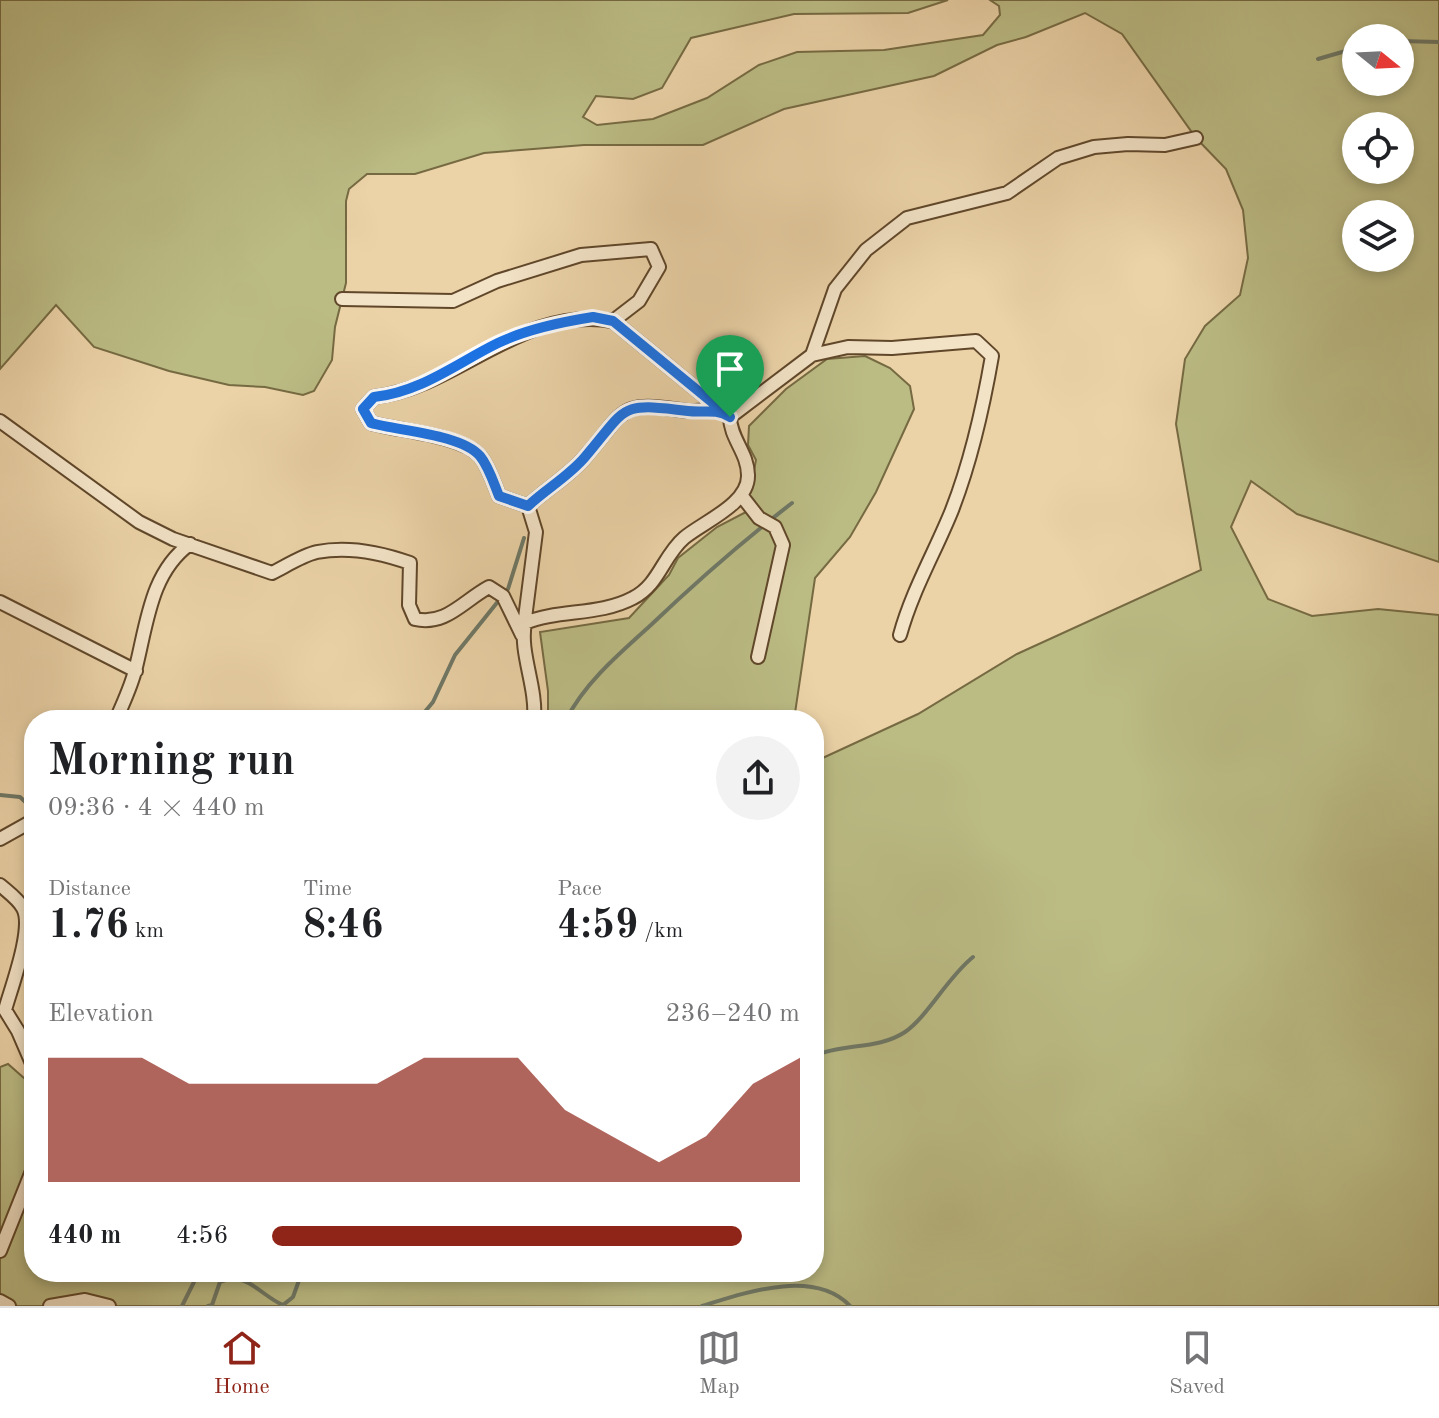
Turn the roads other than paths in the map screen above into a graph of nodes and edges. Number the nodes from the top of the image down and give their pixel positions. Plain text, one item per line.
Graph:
1 (1196, 138) dead end
2 (342, 299) dead end
3 (613, 321) junction
4 (812, 355) junction
5 (730, 417) junction
6 (0, 421) edge
7 (741, 495) junction
8 (528, 506) junction
9 (190, 544) junction
10 (0, 602) edge
11 (523, 631) junction
12 (900, 635) dead end
13 (758, 657) dead end
14 (136, 671) junction
15 (120, 710) edge
16 (535, 710) edge
17 (24, 826) edge
18 (0, 839) edge
19 (0, 885) edge
20 (24, 913) edge
21 (24, 932) edge
22 (24, 1045) edge
23 (24, 1191) edge
24 (0, 1251) edge
25 (0, 1301) edge
26 (9, 1306) edge
27 (50, 1306) edge
28 (109, 1306) edge

1 - 4 street
2 - 3 street
3 - 5 street
3 - 8 street
4 - 5 street
4 - 12 street
5 - 7 street
5 - 8 street
6 - 9 street
7 - 11 street
7 - 13 street
8 - 11 street
9 - 11 street
9 - 14 street
10 - 14 street
11 - 16 street
14 - 15 street
17 - 18 street
19 - 20 street
21 - 22 street
23 - 24 street
25 - 26 street
27 - 28 street

